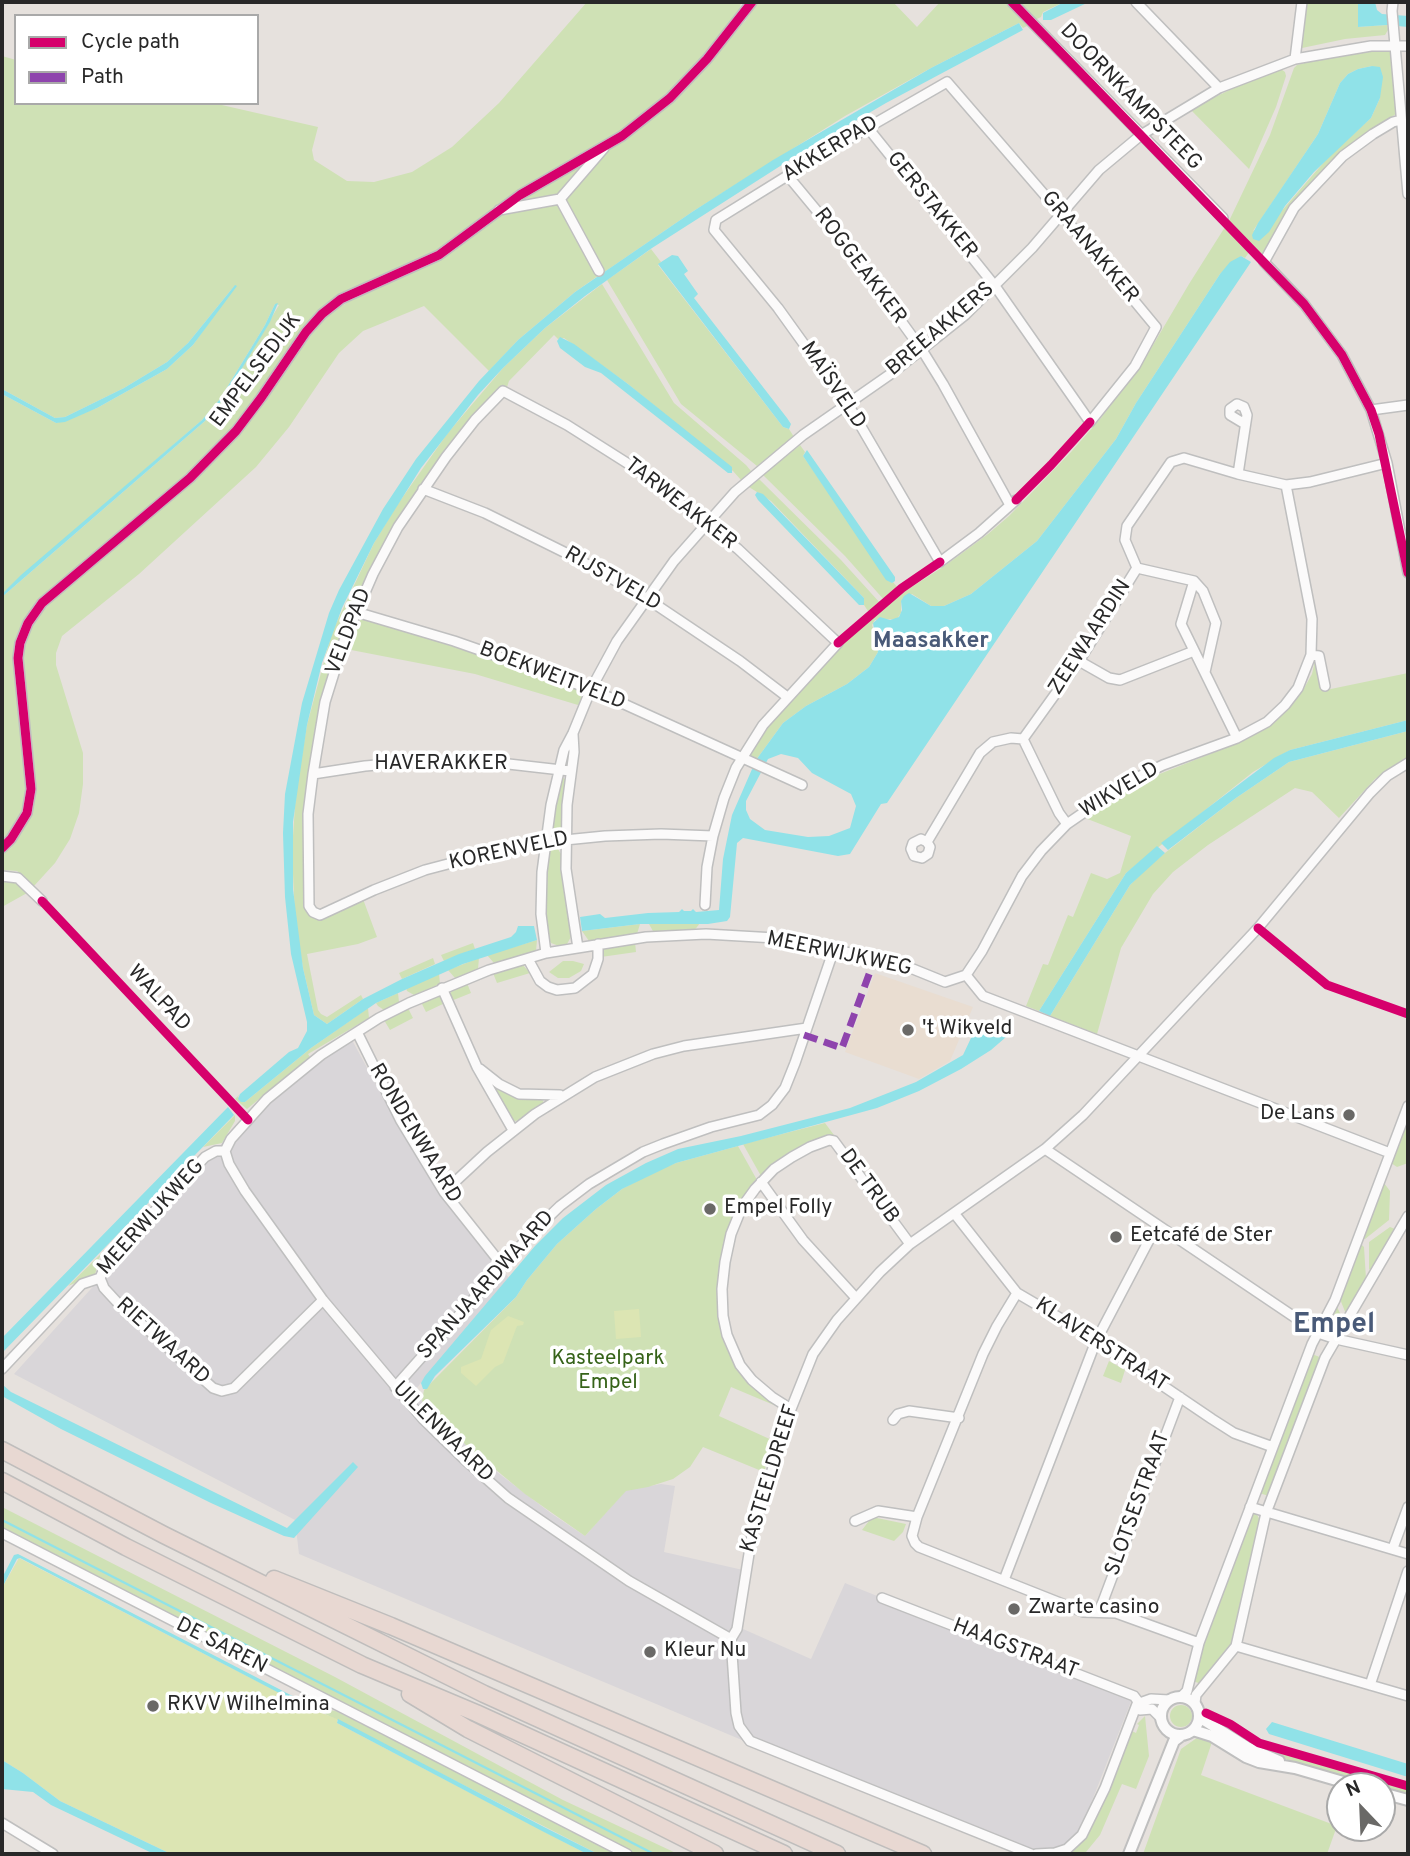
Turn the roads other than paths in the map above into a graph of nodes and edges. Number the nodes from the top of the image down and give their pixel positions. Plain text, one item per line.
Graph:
1 (752, 2) edge
2 (1012, 2) edge
3 (1136, 2) edge
4 (1301, 2) edge
5 (1392, 7) edge
6 (1395, 44) junction
7 (1408, 46) edge
8 (1295, 60) junction
9 (947, 82) joint
10 (1219, 88) junction
11 (1401, 120) junction
12 (868, 128) junction
13 (1141, 135) junction
14 (1406, 145) edge
15 (604, 146) junction
16 (788, 176) junction
17 (1408, 194) edge
18 (560, 199) junction
19 (497, 211) junction
20 (1061, 213) junction
21 (1223, 218) dead end
22 (716, 220) joint
23 (599, 271) dead end
24 (995, 286) junction
25 (922, 350) junction
26 (503, 391) joint
27 (847, 404) junction
28 (1408, 405) edge
29 (1371, 410) junction
30 (1090, 422) joint
31 (1245, 424) dead end
32 (1387, 463) junction
33 (1238, 474) junction
34 (1286, 485) junction
35 (423, 489) junction
36 (707, 523) junction
37 (940, 562) joint
38 (1137, 568) junction
39 (1408, 573) edge
40 (1194, 581) junction
41 (646, 598) junction
42 (356, 612) junction
43 (1194, 651) junction
44 (1311, 655) junction
45 (1079, 661) junction
46 (1205, 672) junction
47 (1325, 686) dead end
48 (591, 689) junction
49 (786, 696) junction
50 (573, 733) junction
51 (1237, 738) junction
52 (1023, 739) junction
53 (742, 757) junction
54 (1408, 763) edge
55 (558, 769) junction
56 (570, 771) junction
57 (313, 774) junction
58 (802, 785) dead end
59 (1067, 824) junction
60 (713, 836) junction
61 (565, 839) junction
62 (545, 842) junction
63 (927, 842) dead end
64 (2, 848) edge
65 (2, 876) edge
66 (42, 901) dead end
67 (705, 905) dead end
68 (313, 912) joint
69 (598, 944) junction
70 (578, 948) junction
71 (834, 949) junction
72 (546, 953) junction
73 (528, 958) junction
74 (966, 975) junction
75 (442, 988) junction
76 (807, 1028) junction
77 (357, 1032) junction
78 (1140, 1057) junction
79 (477, 1067) junction
80 (562, 1096) junction
81 (1408, 1106) edge
82 (513, 1130) junction
83 (1045, 1149) junction
84 (225, 1152) junction
85 (1390, 1153) junction
86 (761, 1182) junction
87 (444, 1192) junction
88 (954, 1213) junction
89 (1408, 1216) edge
90 (1157, 1225) junction
91 (1405, 1230) edge
92 (910, 1244) junction
93 (502, 1265) junction
94 (100, 1278) junction
95 (1017, 1293) junction
96 (856, 1298) junction
97 (323, 1300) junction
98 (1318, 1333) junction
99 (1336, 1339) junction
100 (1096, 1341) junction
101 (1408, 1355) edge
102 (2, 1369) edge
103 (395, 1387) junction
104 (1180, 1396) junction
105 (791, 1409) junction
106 (959, 1419) junction
107 (893, 1420) dead end
108 (1273, 1447) junction
109 (2, 1450) edge
110 (2, 1480) edge
111 (1250, 1507) junction
112 (1408, 1507) edge
113 (1266, 1513) junction
114 (917, 1517) junction
115 (855, 1521) dead end
116 (2, 1533) edge
117 (164, 1535) junction
118 (1393, 1548) junction
119 (1408, 1554) edge
120 (1408, 1571) edge
121 (1004, 1580) junction
122 (882, 1598) dead end
123 (1099, 1612) junction
124 (731, 1639) junction
125 (1199, 1643) junction
126 (1236, 1646) junction
127 (362, 1665) junction
128 (1370, 1685) junction
129 (1182, 1696) junction
130 (1408, 1696) edge
131 (1169, 1700) junction
132 (1195, 1703) junction
133 (1141, 1705) junction
134 (1199, 1717) junction
135 (1164, 1723) junction
136 (1193, 1730) junction
137 (1182, 1735) junction
138 (1295, 1768) junction
139 (1326, 1777) edge
140 (1153, 1789) junction
141 (2, 1823) edge
142 (53, 1854) edge
143 (627, 1854) edge
144 (715, 1854) edge
145 (784, 1854) edge
146 (837, 1854) edge
147 (923, 1854) edge
148 (1033, 1854) edge
149 (1129, 1854) edge

1 - 15 street, EMPELSEDIJK
2 - 13 street, DOORNKAMPSTEEG
3 - 10 street
4 - 8 street
5 - 6 street
6 - 7 street, BREEAKKERS
6 - 8 street, BREEAKKERS
6 - 11 street
8 - 10 street, BREEAKKERS
9 - 12 street, AKKERPAD
9 - 20 street, GRAANAKKER
10 - 13 street, BREEAKKERS
11 - 14 street
11 - 29 street
12 - 16 street, AKKERPAD
12 - 24 street, GERSTAKKER
13 - 20 street, BREEAKKERS
13 - 21 street, DOORNKAMPSTEEG
14 - 17 street
15 - 18 street
15 - 19 street, EMPELSEDIJK
16 - 22 street, AKKERPAD
16 - 25 street, ROGGEAKKER
18 - 19 street
18 - 23 street
19 - 64 street, EMPELSEDIJK
20 - 24 street, BREEAKKERS
20 - 30 street, GRAANAKKER
22 - 27 street, MAÏSVELD
24 - 25 street, BREEAKKERS
24 - 30 street, GERSTAKKER
25 - 27 street, BREEAKKERS
25 - 37 street, ROGGEAKKER
26 - 35 street, VELDPAD
26 - 36 street, TARWEAKKER
27 - 36 street, BREEAKKERS
27 - 37 street, MAÏSVELD
28 - 29 street
29 - 32 street
31 - 33 street
32 - 34 street, ZEEWAARDIN
32 - 39 street
33 - 34 street, ZEEWAARDIN
33 - 38 street, ZEEWAARDIN
34 - 44 street, WIKVELD
35 - 41 street, RIJSTVELD
35 - 42 street, VELDPAD
36 - 41 street, BREEAKKERS
36 - 49 street, TARWEAKKER
38 - 40 street
38 - 45 street, ZEEWAARDIN
40 - 43 street
40 - 46 street
41 - 48 street, BREEAKKERS
41 - 49 street, RIJSTVELD
42 - 48 street, BOEKWEITVELD
42 - 57 street, VELDPAD
43 - 45 street
43 - 46 street
44 - 47 street, WIKVELD
44 - 51 street, WIKVELD
45 - 52 street, ZEEWAARDIN
46 - 51 street
48 - 50 street, BREEAKKERS
48 - 53 street, BOEKWEITVELD
49 - 53 street
50 - 55 street, BREEAKKERS
50 - 56 street, BREEAKKERS
51 - 59 street, WIKVELD
52 - 59 street
52 - 63 street
53 - 58 street, BOEKWEITVELD
53 - 60 street
54 - 78 street, KASTEELDREEF
55 - 56 street, HAVERAKKER
55 - 57 street, HAVERAKKER
55 - 62 street, BREEAKKERS
56 - 61 street, BREEAKKERS
57 - 68 street, VELDPAD
59 - 74 street, WIKVELD
60 - 61 street, KORENVELD
60 - 67 street
61 - 62 street, KORENVELD
61 - 70 street, BREEAKKERS
62 - 68 street, KORENVELD
62 - 72 street, BREEAKKERS
65 - 66 street
69 - 70 street, MEERWIJKWEG
69 - 71 street, MEERWIJKWEG
69 - 73 street
70 - 72 street, MEERWIJKWEG
71 - 74 street, MEERWIJKWEG
71 - 76 street, SPANJAARDWAARD
72 - 73 street, MEERWIJKWEG
73 - 75 street, MEERWIJKWEG
74 - 78 street
75 - 77 street, MEERWIJKWEG
75 - 79 street
76 - 80 street
76 - 93 street, SPANJAARDWAARD
77 - 84 street, MEERWIJKWEG
77 - 87 street, RONDENWAARD
78 - 83 street, KASTEELDREEF
78 - 85 street
79 - 80 street
79 - 82 street
80 - 82 street
81 - 85 street
82 - 87 street
83 - 88 street, KASTEELDREEF
83 - 90 street
84 - 94 street, MEERWIJKWEG
84 - 97 street, UILENWAARD
85 - 98 street
86 - 92 street, DE TRUB
86 - 96 street
86 - 105 street, DE TRUB
87 - 93 street, RONDENWAARD
88 - 92 street, KASTEELDREEF
88 - 95 street, KLAVERSTRAAT
89 - 91 street
90 - 98 street
90 - 100 street
91 - 99 street
92 - 96 street, KASTEELDREEF
93 - 103 street, SPANJAARDWAARD
94 - 97 street, RIETWAARD
94 - 102 street, MEERWIJKWEG
95 - 100 street, KLAVERSTRAAT
95 - 106 street
96 - 105 street, KASTEELDREEF
97 - 103 street, UILENWAARD
98 - 99 street
98 - 108 street
99 - 101 street
99 - 113 street
100 - 104 street, KLAVERSTRAAT
100 - 121 street
103 - 124 street, UILENWAARD
104 - 108 street, KLAVERSTRAAT
104 - 123 street, SLOTSESTRAAT
105 - 124 street, KASTEELDREEF
106 - 107 street
106 - 114 street
108 - 111 street
109 - 117 highway
110 - 127 highway
111 - 113 street
111 - 125 street
112 - 118 street
113 - 118 street
113 - 126 street
114 - 115 street
114 - 121 street
116 - 143 street, DE SAREN
117 - 146 highway
117 - 147 highway
118 - 119 street
120 - 128 street
121 - 123 street
122 - 133 street, HAAGSTRAAT
123 - 125 street
124 - 148 street, KASTEELDREEF
125 - 129 street
126 - 128 street
126 - 132 street
127 - 144 highway
127 - 145 highway
128 - 130 street
129 - 131 street
129 - 132 street
131 - 133 street
131 - 135 street
132 - 134 street
133 - 135 street
133 - 148 street, KASTEELDREEF
134 - 136 street
134 - 138 street
135 - 137 street
135 - 140 street
136 - 137 street
136 - 138 street
137 - 140 street
138 - 139 street
140 - 149 street
141 - 142 street

